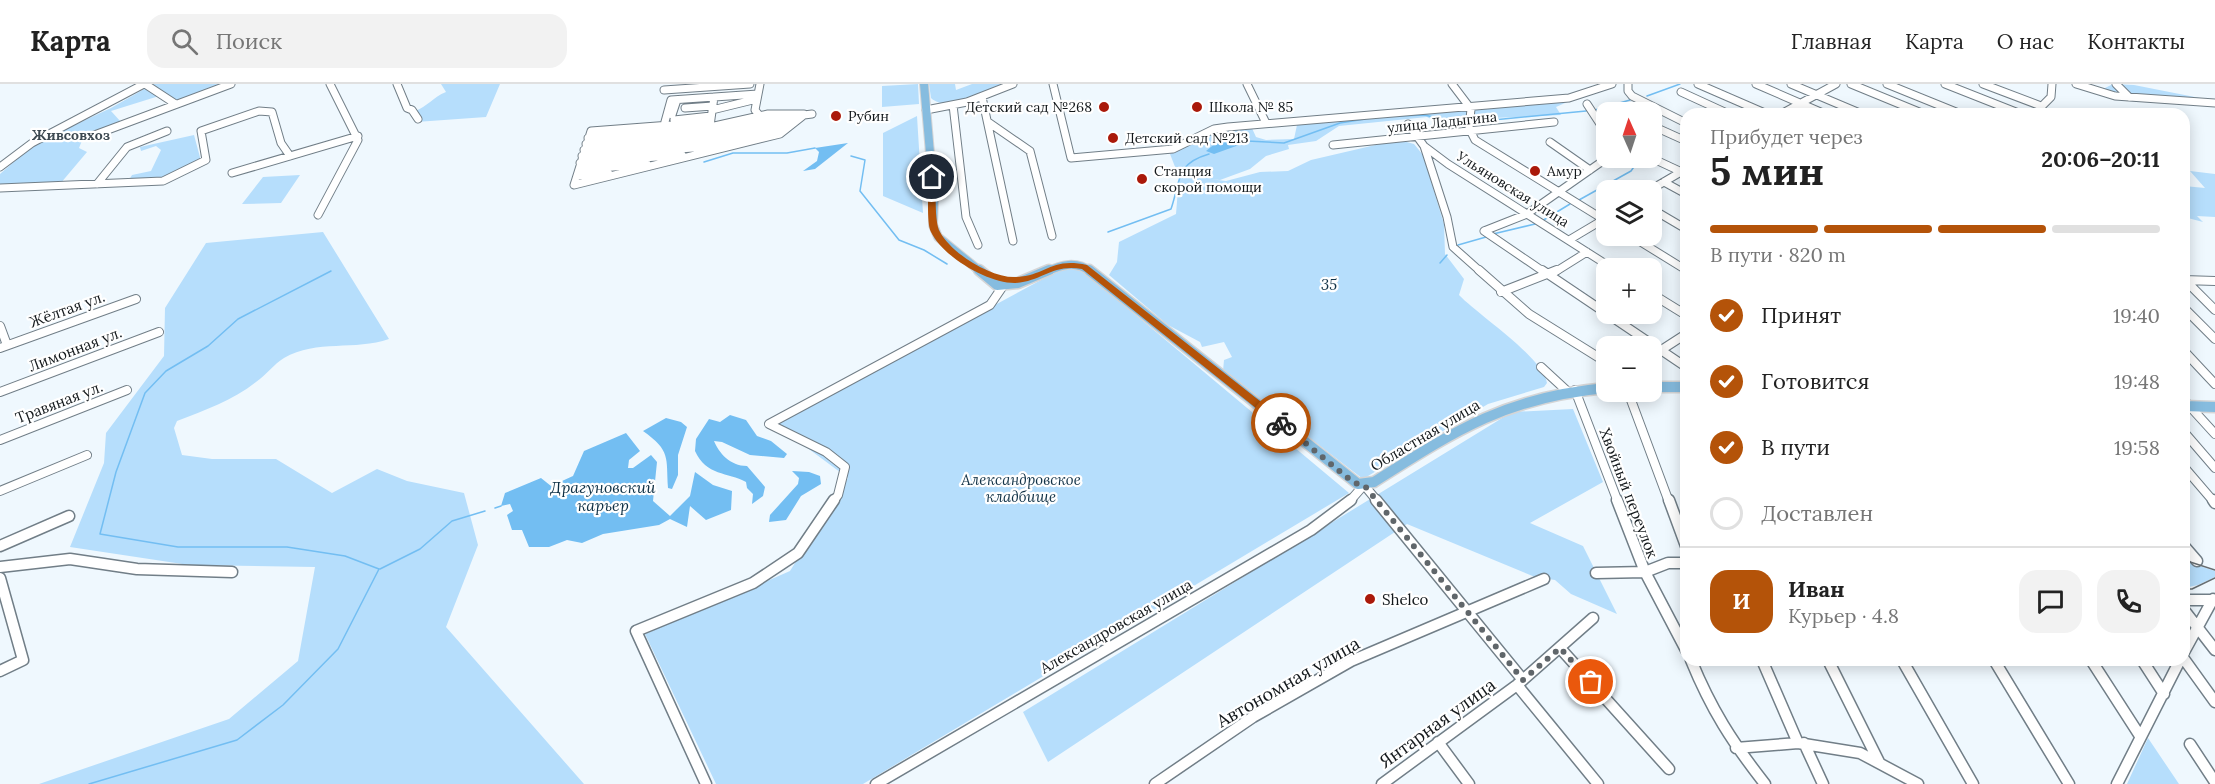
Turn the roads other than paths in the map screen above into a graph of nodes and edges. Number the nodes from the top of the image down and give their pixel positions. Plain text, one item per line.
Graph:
1 (144, 84) edge
2 (231, 84) edge
3 (330, 84) edge
4 (397, 84) edge
5 (760, 84) edge
6 (924, 84) edge
7 (1013, 84) edge
8 (1053, 84) edge
9 (1247, 84) edge
10 (1452, 84) edge
11 (1612, 84) edge
12 (1628, 84) edge
13 (1698, 84) edge
14 (1756, 84) edge
15 (1791, 84) edge
16 (1836, 84) edge
17 (1851, 84) edge
18 (1887, 84) edge
19 (1945, 84) edge
20 (1983, 84) edge
21 (2076, 84) edge
22 (2116, 84) edge
23 (720, 85) edge
24 (2050, 85) edge
25 (689, 86) edge
26 (1681, 92) dead end
27 (1816, 95) junction
28 (668, 97) dead end
29 (982, 97) junction
30 (2129, 97) junction
31 (755, 99) edge
32 (174, 103) junction
33 (1800, 103) junction
34 (2215, 103) edge
35 (1587, 104) dead end
36 (926, 105) junction
37 (953, 105) junction
38 (1468, 105) junction
39 (686, 106) junction
40 (2041, 106) joint
41 (1716, 108) edge
42 (1753, 108) edge
43 (1791, 108) edge
44 (1811, 108) edge
45 (1847, 108) edge
46 (1909, 108) edge
47 (1946, 108) edge
48 (2006, 108) edge
49 (794, 112) junction
50 (806, 115) junction
51 (1596, 118) edge
52 (418, 119) dead end
53 (1680, 120) edge
54 (988, 122) junction
55 (1554, 122) dead end
56 (710, 123) junction
57 (1266, 123) junction
58 (1408, 124) dead end
59 (1470, 130) junction
60 (1662, 130) edge
61 (167, 131) dead end
62 (358, 136) junction
63 (89, 137) dead end
64 (1418, 137) junction
65 (1680, 138) edge
66 (660, 142) junction
67 (1550, 142) dead end
68 (1332, 145) dead end
69 (1424, 146) junction
70 (290, 156) junction
71 (582, 157) junction
72 (1662, 163) edge
73 (1596, 166) edge
74 (0, 167) edge
75 (1590, 170) junction
76 (1680, 170) edge
77 (232, 173) dead end
78 (1680, 174) edge
79 (1664, 182) joint
80 (98, 183) junction
81 (0, 188) edge
82 (1680, 191) edge
83 (1560, 192) junction
84 (1596, 213) edge
85 (1527, 214) junction
86 (318, 215) dead end
87 (1662, 215) edge
88 (1596, 225) edge
89 (1680, 225) edge
90 (1052, 236) dead end
91 (1569, 240) junction
92 (1012, 241) dead end
93 (978, 245) dead end
94 (1646, 246) edge
95 (1587, 252) junction
96 (1596, 258) edge
97 (1680, 266) edge
98 (974, 268) junction
99 (1549, 275) junction
100 (1031, 277) junction
101 (2190, 280) edge
102 (2214, 282) edge
103 (1003, 286) junction
104 (2190, 286) edge
105 (1501, 292) junction
106 (136, 298) dead end
107 (1662, 300) edge
108 (2215, 310) edge
109 (1680, 311) edge
110 (2190, 314) edge
111 (0, 326) edge
112 (159, 332) dead end
113 (1640, 336) edge
114 (1680, 338) edge
115 (2215, 339) edge
116 (4, 346) edge
117 (1662, 349) edge
118 (1662, 351) edge
119 (1596, 356) edge
120 (2190, 357) edge
121 (1680, 363) edge
122 (1541, 367) dead end
123 (2215, 384) edge
124 (1662, 388) edge
125 (1596, 389) edge
126 (128, 390) dead end
127 (1680, 390) edge
128 (1571, 391) junction
129 (0, 392) edge
130 (1632, 402) edge
131 (2190, 404) edge
132 (2215, 407) edge
133 (2190, 408) edge
134 (2215, 434) edge
135 (2190, 439) edge
136 (0, 440) edge
137 (87, 455) dead end
138 (2215, 468) edge
139 (2190, 473) edge
140 (1364, 485) junction
141 (0, 491) edge
142 (2215, 503) edge
143 (69, 516) dead end
144 (1680, 530) edge
145 (0, 546) edge
146 (2190, 553) edge
147 (2190, 559) edge
148 (1680, 563) edge
149 (0, 567) edge
150 (232, 572) dead end
151 (1645, 572) junction
152 (1596, 573) dead end
153 (0, 578) edge
154 (1544, 579) dead end
155 (2214, 599) edge
156 (2190, 600) edge
157 (3, 604) edge
158 (1466, 611) junction
159 (2190, 617) edge
160 (1593, 618) dead end
161 (2197, 626) junction
162 (1680, 639) edge
163 (2190, 640) edge
164 (1560, 648) junction
165 (2215, 650) edge
166 (1693, 666) edge
167 (1765, 666) edge
168 (1831, 666) edge
169 (1905, 666) edge
170 (1998, 666) edge
171 (2095, 666) edge
172 (2146, 666) edge
173 (2179, 666) edge
174 (2187, 666) edge
175 (0, 670) edge
176 (1520, 682) junction
177 (2164, 694) junction
178 (2215, 702) edge
179 (2140, 736) junction
180 (1438, 742) junction
181 (1801, 743) junction
182 (2190, 744) dead end
183 (1736, 747) junction
184 (1879, 762) junction
185 (1669, 770) dead end
186 (2215, 783) edge
187 (706, 784) edge
188 (876, 784) edge
189 (1155, 784) edge
190 (1382, 784) edge
191 (1469, 784) edge
192 (1598, 784) edge
193 (1765, 784) edge
194 (1823, 784) edge
195 (1918, 784) edge
196 (1973, 784) edge
197 (2069, 784) edge
198 (2117, 784) edge

1 - 32 street
1 - 74 street
2 - 32 street
3 - 62 street
4 - 52 street
5 - 31 street
6 - 36 main road
7 - 29 street
8 - 57 street
9 - 57 street
10 - 38 street
11 - 38 street
12 - 53 street
13 - 42 street
14 - 33 street
15 - 27 street
16 - 27 street
17 - 46 street
18 - 47 street
19 - 48 street
20 - 40 street
21 - 30 street
22 - 30 street
23 - 25 street
23 - 31 street
24 - 40 street
25 - 28 street
25 - 31 street
26 - 41 street
27 - 33 street
27 - 45 street
29 - 37 street
29 - 54 street
30 - 34 street
31 - 49 street
31 - 56 street
31 - 56 street
31 - 56 street
32 - 63 street
33 - 43 street
33 - 44 street
35 - 51 street
36 - 37 street
36 - 98 main road
37 - 93 street
38 - 57 street
38 - 59 street
39 - 56 street
39 - 56 street
39 - 66 street
39 - 66 street
49 - 50 street
49 - 56 street
50 - 56 street
50 - 56 street
54 - 90 street
54 - 92 street
55 - 59 street, улица Ладыгина
56 - 66 street
56 - 66 street
56 - 66 street
56 - 66 street
58 - 64 street, Ульяновская улица
59 - 64 street, улица Ладыгина
59 - 83 street
60 - 65 street
61 - 80 street
62 - 70 street
62 - 86 street
64 - 68 street, улица Ладыгина
64 - 69 street, Ульяновская улица
66 - 71 street
66 - 71 street
66 - 71 street
66 - 71 street
66 - 71 street
67 - 75 street
69 - 85 street, Ульяновская улица
69 - 105 street
70 - 77 street
70 - 80 street
72 - 76 street
73 - 75 street
75 - 83 street
78 - 79 street
79 - 82 street
80 - 81 street
83 - 84 street
83 - 85 street
85 - 91 street, Ульяновская улица
85 - 99 street
87 - 89 street
88 - 91 street
91 - 95 street, Ульяновская улица
94 - 97 street
95 - 96 street, Ульяновская улица
95 - 99 street
98 - 100 main road
98 - 103 main road
99 - 105 street
99 - 113 street
100 - 103 main road
100 - 140 main road
101 - 102 street
103 - 187 street
104 - 108 street
105 - 119 street
106 - 116 street, Жёлтая ул.
107 - 109 street
110 - 115 street
111 - 116 street, Жёлтая ул.
112 - 129 street, Лимонная ул.
114 - 117 street
118 - 121 street
120 - 123 street
122 - 128 street
124 - 127 main road
125 - 128 main road, Областная улица
126 - 136 street, Травяная ул.
128 - 140 main road, Областная улица
128 - 151 street, Хвойный переулок
130 - 144 street
131 - 132 main road
133 - 134 street
135 - 138 street
137 - 141 street
139 - 142 street
140 - 158 street
140 - 188 street, Александровская улица
143 - 145 street
146 - 147 street
148 - 151 street
149 - 150 street
151 - 152 street
151 - 162 street, Хвойный переулок
153 - 157 street
154 - 158 street, Автономная улица
155 - 156 street
155 - 161 street
157 - 175 street
158 - 176 street
158 - 189 street, Автономная улица
159 - 161 street
160 - 164 street, Янтарная улица
161 - 163 street
161 - 165 street
164 - 176 street, Янтарная улица
164 - 185 street
166 - 183 street
167 - 181 street
168 - 184 street
169 - 196 street
170 - 197 street
171 - 179 street
172 - 177 street
173 - 177 street
174 - 178 street
176 - 180 street, Янтарная улица
176 - 192 street
177 - 179 street
179 - 198 street
180 - 190 street, Янтарная улица
180 - 191 street
181 - 183 street
181 - 184 street
181 - 194 street
182 - 186 street
183 - 193 street
184 - 195 street

